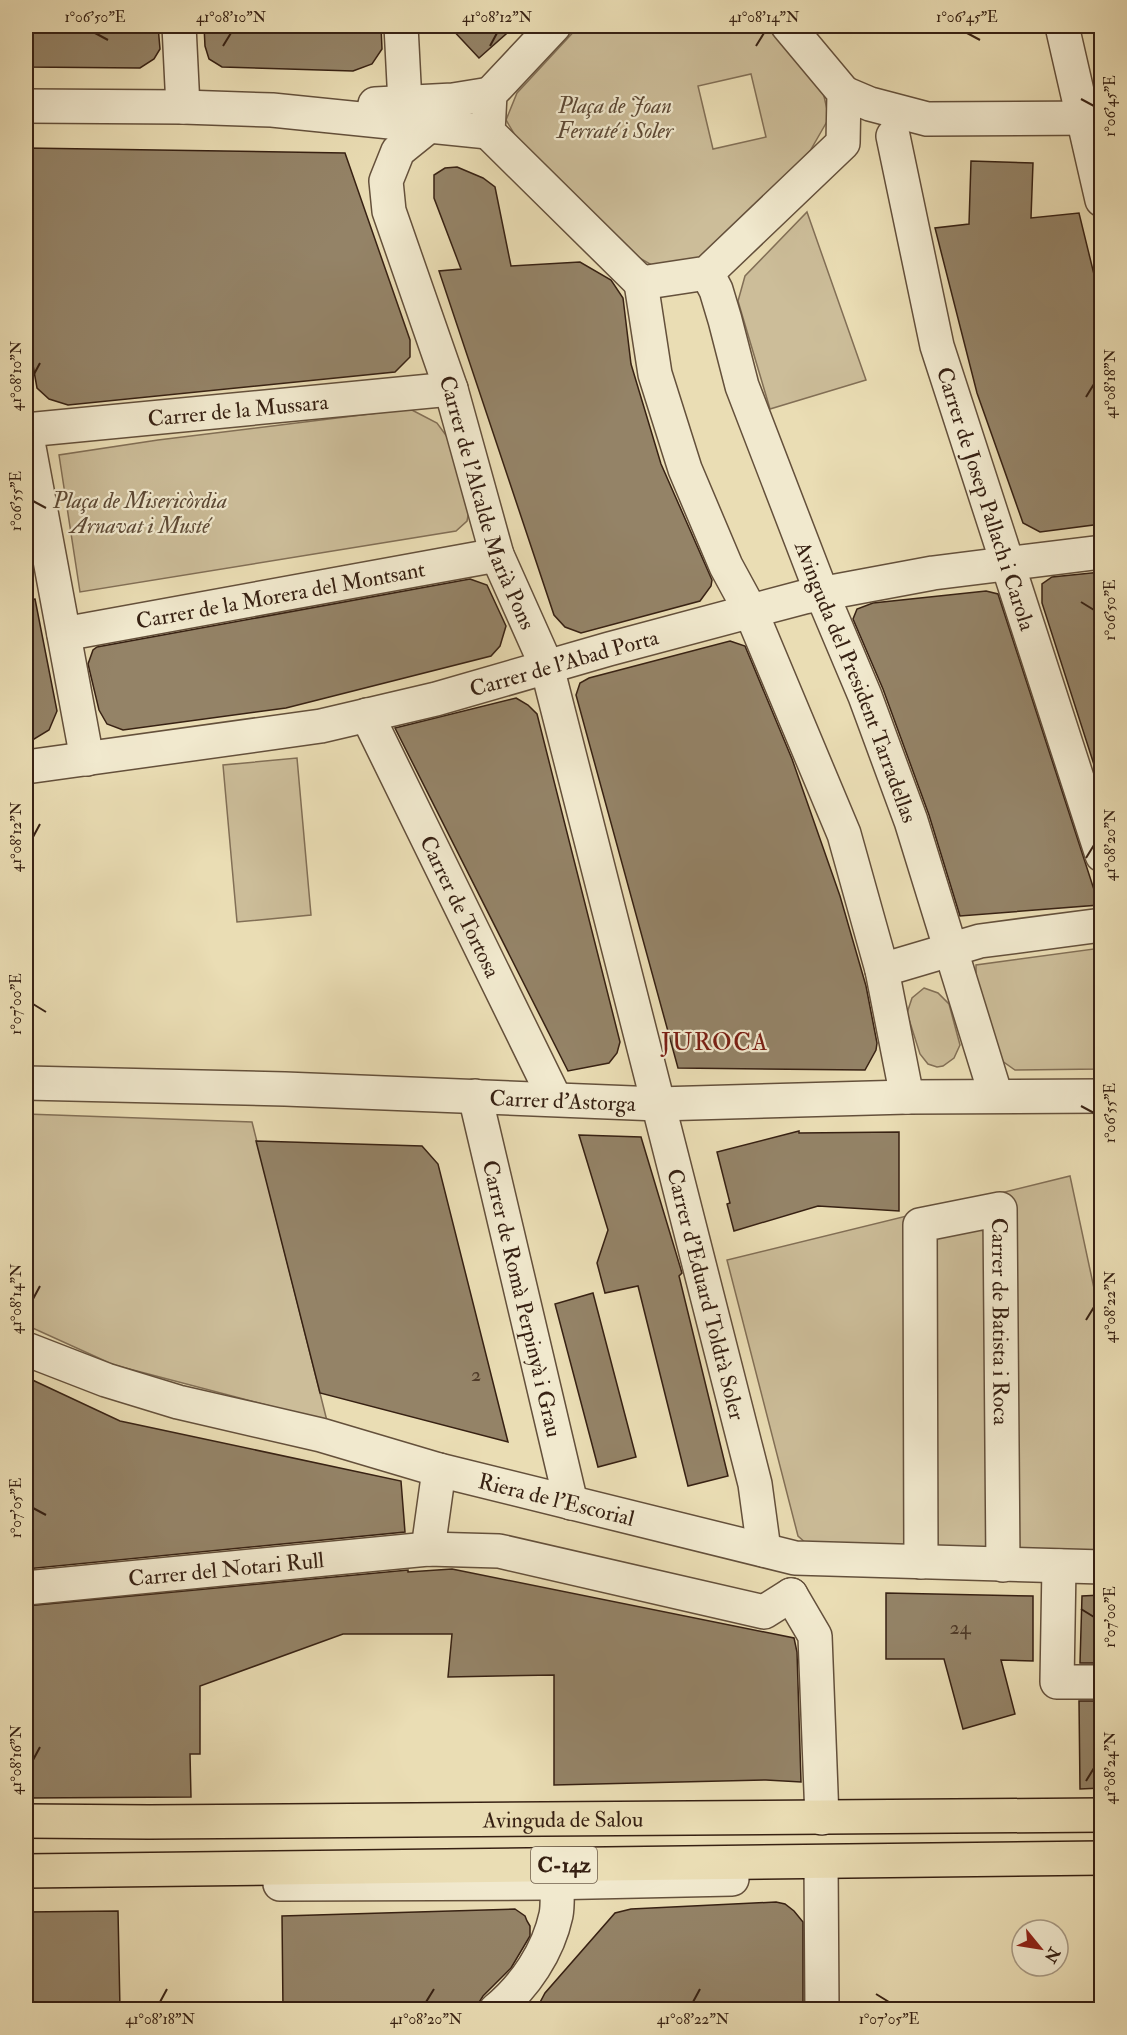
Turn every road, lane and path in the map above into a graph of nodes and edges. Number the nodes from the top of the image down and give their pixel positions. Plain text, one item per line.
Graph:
1 (179, 26) edge
2 (401, 26) edge
3 (554, 26) edge
4 (788, 26) edge
5 (1062, 26) edge
6 (844, 93) junction
7 (490, 94) junction
8 (405, 103) junction
9 (26, 106) edge
10 (183, 106) junction
11 (272, 110) junction
12 (1092, 118) edge
13 (927, 119) junction
14 (429, 126) junction
15 (488, 132) junction
16 (893, 136) junction
17 (843, 143) junction
18 (1101, 200) edge
19 (707, 273) junction
20 (641, 283) junction
21 (451, 389) junction
22 (26, 430) edge
23 (1101, 552) edge
24 (497, 555) junction
25 (1007, 563) junction
26 (822, 594) junction
27 (751, 612) junction
28 (64, 634) junction
29 (547, 667) junction
30 (367, 715) junction
31 (87, 759) junction
32 (26, 767) edge
33 (1101, 855) edge
34 (1101, 925) edge
35 (951, 950) junction
36 (882, 970) junction
37 (26, 1083) edge
38 (475, 1096) junction
39 (996, 1096) junction
40 (1101, 1096) edge
41 (907, 1097) junction
42 (555, 1099) junction
43 (658, 1104) junction
44 (26, 1348) edge
45 (439, 1470) junction
46 (755, 1484) junction
47 (571, 1503) junction
48 (717, 1539) junction
49 (428, 1550) junction
50 (780, 1554) junction
51 (921, 1562) junction
52 (1003, 1565) junction
53 (1059, 1566) junction
54 (1101, 1567) edge
55 (26, 1588) edge
56 (791, 1595) junction
57 (1101, 1682) edge
58 (1101, 1815) edge
59 (822, 1818) junction
60 (26, 1821) edge
61 (1101, 1858) edge
62 (821, 1869) junction
63 (26, 1871) edge
64 (557, 1882) junction
65 (26, 1887) edge
66 (496, 2010) edge
67 (822, 2010) edge

1 - 10 street
2 - 8 street
3 - 7 street
4 - 6 street
5 - 12 street
6 - 13 street
6 - 17 street
7 - 8 street
7 - 15 street
8 - 11 street
9 - 10 street
10 - 11 street
11 - 14 street
12 - 13 street
12 - 18 street
13 - 16 street
14 - 15 street
14 - 21 street, Carrer de l'Alcalde Marià Pons
15 - 20 street
16 - 17 street
16 - 25 street, Carrer de Josep Pallach i Carola
17 - 19 street
19 - 20 street
19 - 26 street, Avinguda del President Tarradellas
20 - 27 street
21 - 22 street, Carrer de la Mussara
21 - 24 street, Carrer de l'Alcalde Marià Pons
22 - 28 street
23 - 25 street, Carrer de l'Abad Porta
24 - 28 street, Carrer de la Morera del Montsant
24 - 29 street, Carrer de l'Alcalde Marià Pons
25 - 26 street, Carrer de l'Abad Porta
25 - 33 street, Carrer de Josep Pallach i Carola
26 - 27 street, Carrer de l'Abad Porta
26 - 35 street, Avinguda del President Tarradellas
27 - 29 street, Carrer de l'Abad Porta
27 - 36 street
28 - 31 street
29 - 30 street, Carrer de l'Abad Porta
29 - 43 street, Carrer de l'Alcalde Marià Pons
30 - 31 street, Carrer de l'Abad Porta
30 - 42 street, Carrer de Tortosa
31 - 32 street, Carrer de l'Abad Porta
34 - 35 street
35 - 36 street
35 - 39 street, Avinguda del President Tarradellas
36 - 41 street
37 - 38 street, Carrer d'Astorga
38 - 42 street, Carrer d'Astorga
38 - 47 street, Carrer de Romà Perpinyà i Grau
39 - 40 street, Carrer d'Astorga
39 - 41 street, Carrer d'Astorga
41 - 43 street, Carrer d'Astorga
42 - 43 street, Carrer d'Astorga
43 - 46 street, Carrer d'Eduard Toldrà Soler
44 - 45 street, Riera de l'Escorial
45 - 47 street, Riera de l'Escorial
45 - 49 street
46 - 48 street, Carrer d'Eduard Toldrà Soler
46 - 50 street, Carrer d'Eduard Toldrà Soler
47 - 48 street, Riera de l'Escorial
48 - 50 street, Riera de l'Escorial
49 - 55 street, Carrer del Notari Rull
49 - 56 street, Carrer del Notari Rull
50 - 51 street, Riera de l'Escorial
50 - 56 street, Carrer d'Eduard Toldrà Soler
51 - 52 street, Riera de l'Escorial
51 - 52 street, Carrer de Batista i Roca
52 - 53 street, Riera de l'Escorial
53 - 54 street, Riera de l'Escorial
53 - 57 street
56 - 59 street
58 - 59 main road, Avinguda de Salou / C-14z
59 - 60 main road, Avinguda de Salou / C-14z
61 - 62 main road, C-14z
62 - 63 main road, C-14z
62 - 64 street
62 - 67 street
64 - 65 street
64 - 66 street

